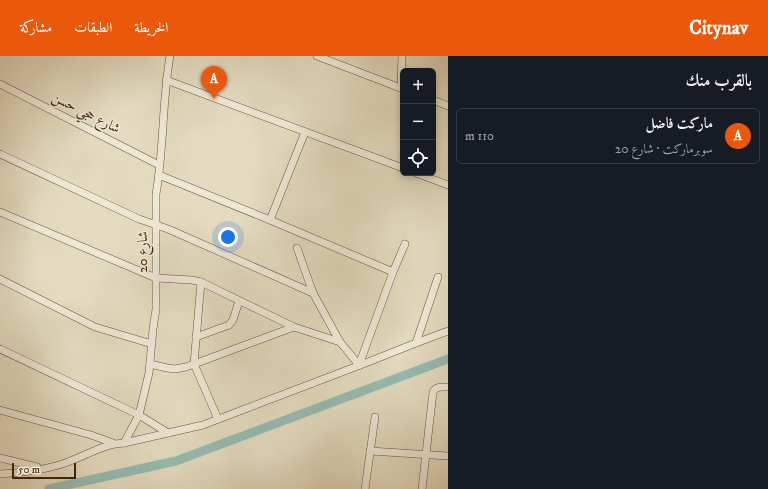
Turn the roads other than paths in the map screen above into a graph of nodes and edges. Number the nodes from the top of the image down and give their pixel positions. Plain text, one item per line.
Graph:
1 (317, 56) edge
2 (402, 56) edge
3 (168, 57) edge
4 (336, 59) edge
5 (402, 68) edge
6 (166, 80) junction
7 (0, 84) edge
8 (400, 88) edge
9 (436, 101) edge
10 (448, 106) edge
11 (305, 132) junction
12 (0, 154) edge
13 (159, 165) junction
14 (400, 167) edge
15 (159, 175) junction
16 (424, 176) edge
17 (448, 185) edge
18 (0, 212) edge
19 (270, 220) junction
20 (155, 225) junction
21 (405, 244) dead end
22 (297, 248) dead end
23 (393, 272) junction
24 (438, 277) dead end
25 (156, 278) junction
26 (0, 280) edge
27 (201, 282) junction
28 (313, 293) junction
29 (238, 301) junction
30 (294, 326) junction
31 (448, 331) edge
32 (196, 337) junction
33 (340, 342) junction
34 (416, 343) junction
35 (152, 344) junction
36 (0, 349) edge
37 (150, 364) junction
38 (194, 364) junction
39 (360, 365) junction
40 (448, 387) edge
41 (0, 410) edge
42 (139, 415) junction
43 (375, 417) dead end
44 (218, 419) junction
45 (168, 433) junction
46 (113, 443) junction
47 (124, 443) junction
48 (370, 451) junction
49 (426, 454) junction
50 (448, 456) edge
51 (0, 458) edge
52 (41, 468) junction
53 (0, 474) edge
54 (365, 489) edge
55 (422, 489) edge

1 - 4 street
2 - 5 street
3 - 6 street, شارع 20
4 - 8 street
6 - 11 street
6 - 13 street, شارع 20
7 - 13 street, شارع حجي حسن
9 - 10 street
11 - 14 street
11 - 19 street
12 - 20 street
13 - 15 street, شارع 20
15 - 19 street
15 - 20 street, شارع 20
16 - 17 street
18 - 25 street
19 - 23 street
20 - 25 street, شارع 20
20 - 28 street
21 - 23 street
22 - 28 street
23 - 39 street
24 - 34 street
25 - 27 street
25 - 35 street, شارع 20
26 - 35 street
27 - 29 street
27 - 32 street
28 - 33 street
29 - 30 street
29 - 32 street
30 - 33 street
30 - 38 street
31 - 34 street
32 - 38 street
33 - 39 street
34 - 39 street
35 - 37 street, شارع 20
36 - 42 street
37 - 38 street
37 - 42 street, شارع 20
38 - 44 street
39 - 44 street
40 - 49 street
41 - 46 street
42 - 45 street
42 - 47 street, شارع 20
43 - 48 street
44 - 45 street
45 - 47 street
46 - 47 street
46 - 52 street
48 - 49 street
48 - 54 street
49 - 50 street
49 - 55 street
51 - 52 street
52 - 53 street

